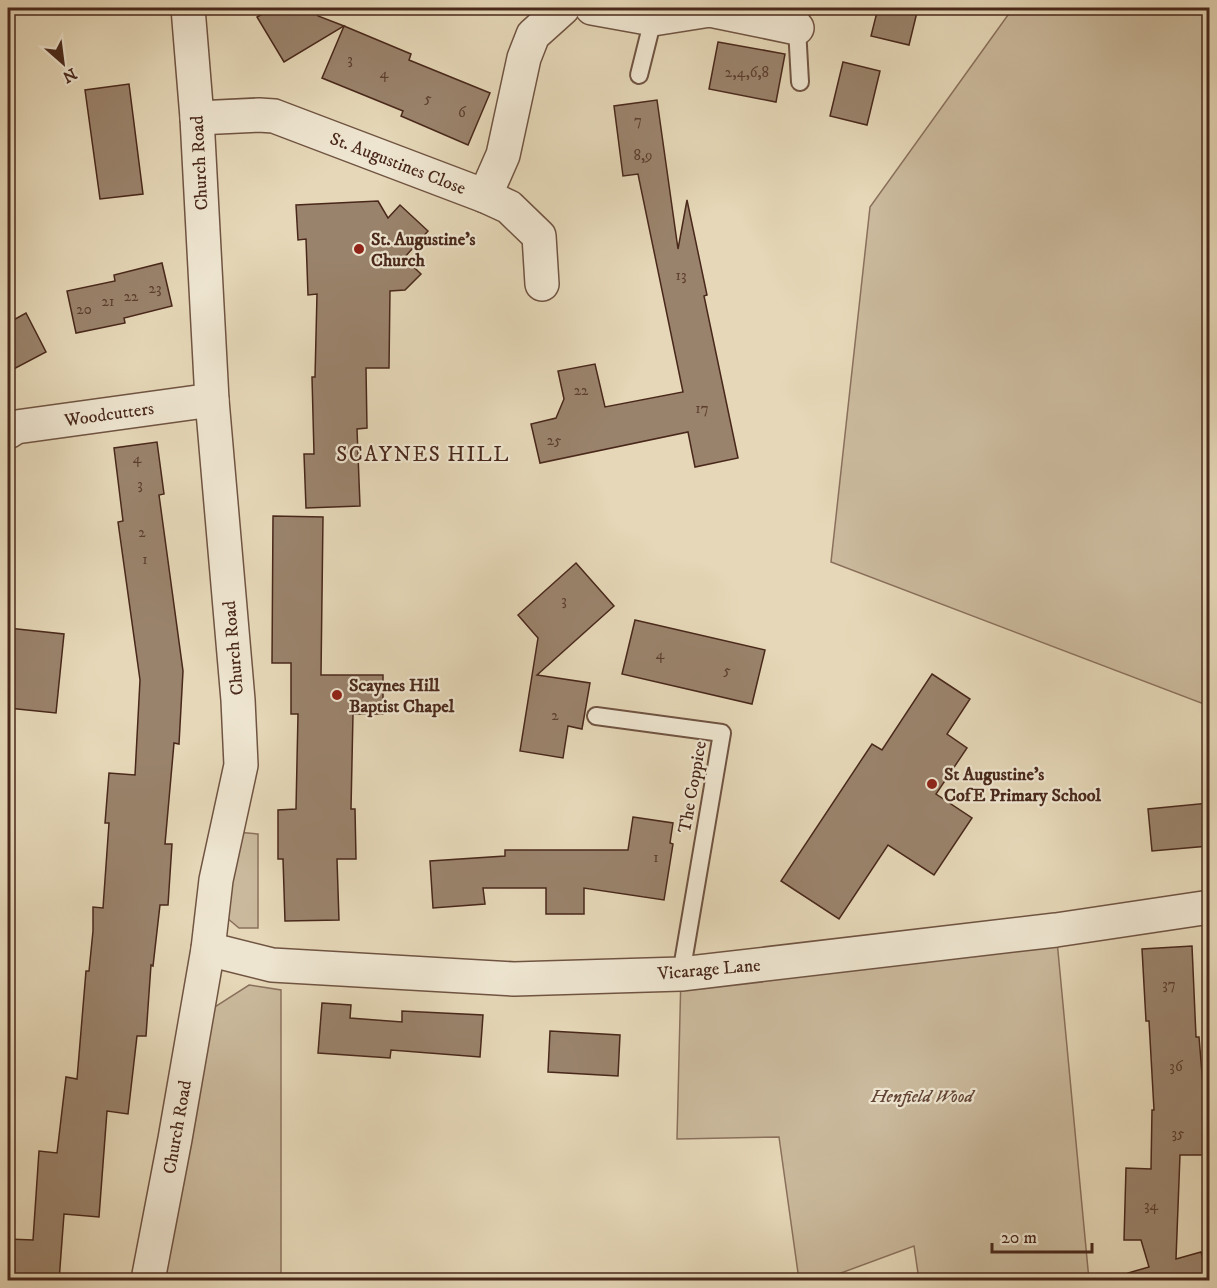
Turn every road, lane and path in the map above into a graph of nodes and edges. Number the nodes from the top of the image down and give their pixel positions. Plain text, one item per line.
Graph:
1 (188, 8) edge
2 (564, 8) edge
3 (592, 8) edge
4 (799, 18) edge
5 (653, 19) junction
6 (639, 75) dead end
7 (800, 82) dead end
8 (197, 118) junction
9 (485, 196) junction
10 (542, 284) dead end
11 (212, 400) junction
12 (8, 432) edge
13 (596, 716) dead end
14 (1209, 907) edge
15 (208, 949) junction
16 (681, 974) junction
17 (148, 1281) edge

1 - 8 street, Church Road
2 - 9 street
3 - 5 street
4 - 5 street
4 - 7 lane
5 - 6 lane
8 - 9 street, St. Augustines Close
8 - 11 street, Church Road
9 - 10 street, St. Augustines Close
11 - 12 street, Woodcutters
11 - 15 street, Church Road
13 - 16 lane, The Coppice
14 - 16 street, Vicarage Lane
15 - 16 street, Vicarage Lane
15 - 17 street, Church Road

